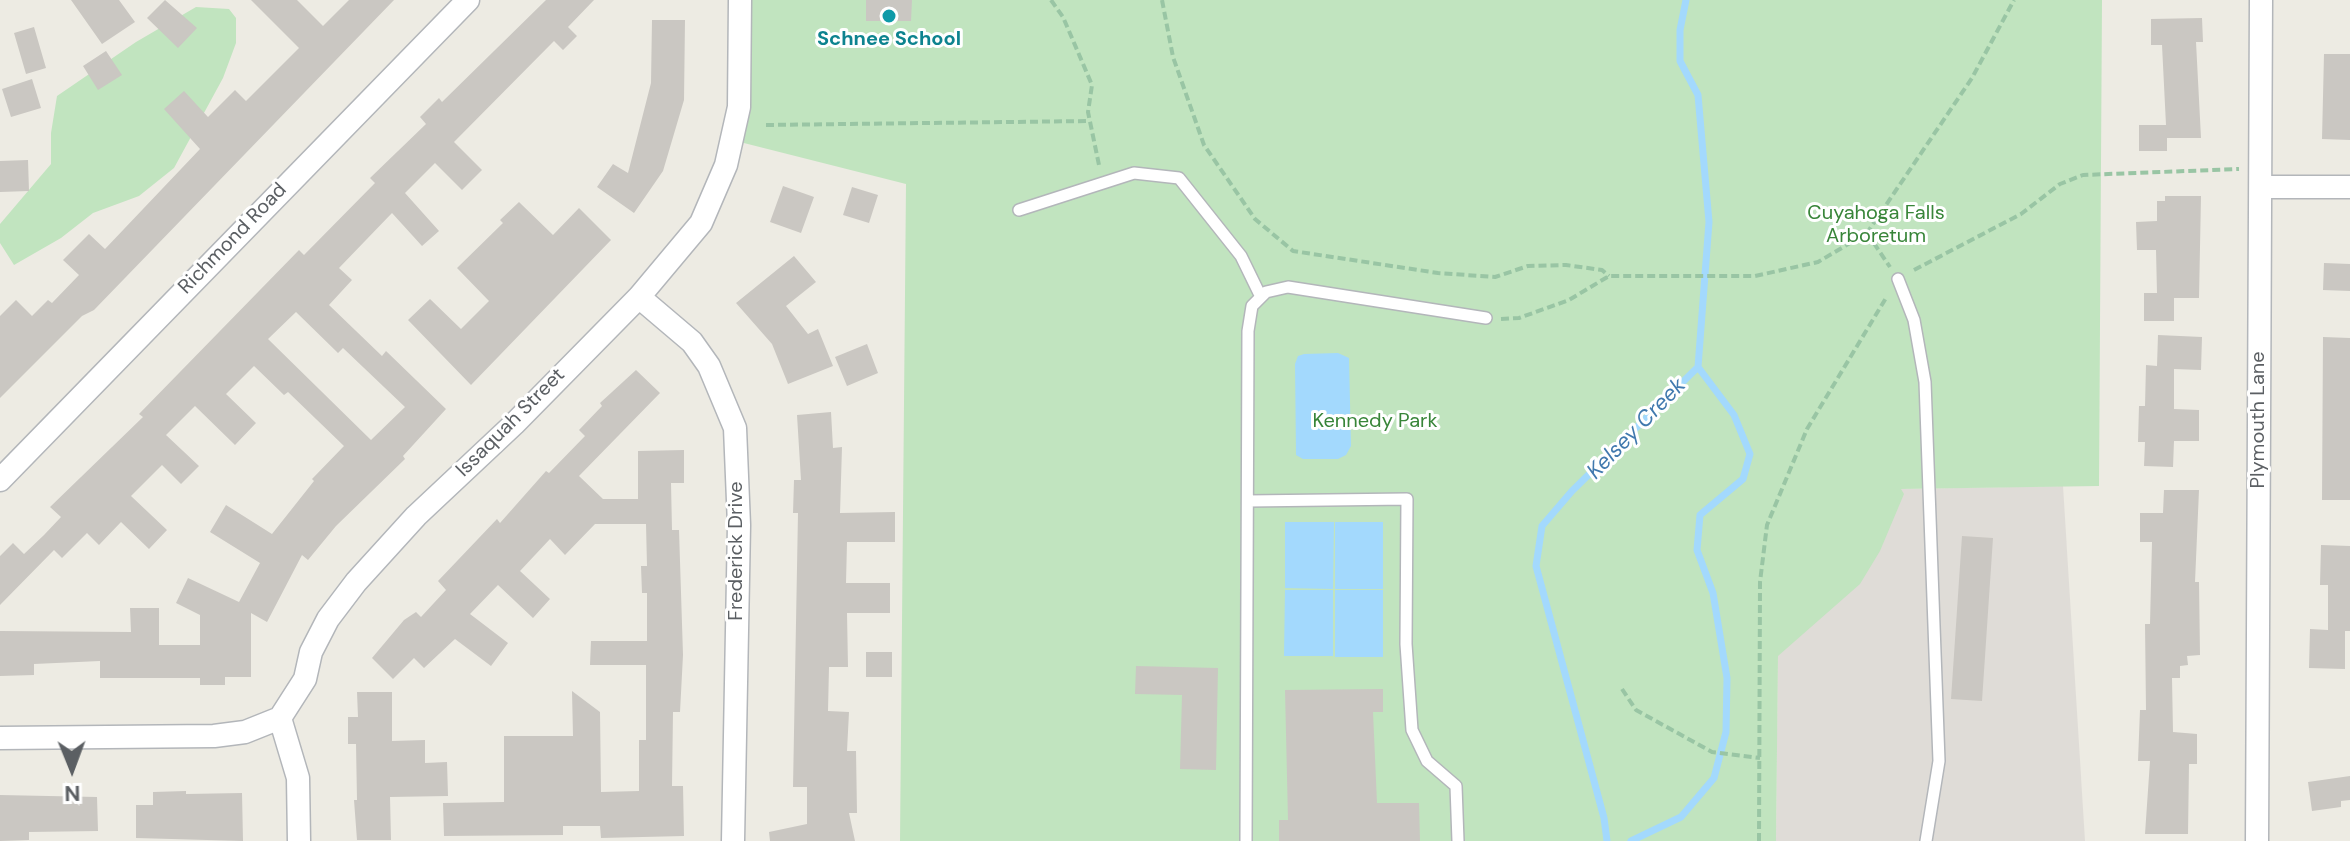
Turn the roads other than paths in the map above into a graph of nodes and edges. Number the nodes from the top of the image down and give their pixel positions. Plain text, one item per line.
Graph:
1 (468, 0) edge
2 (740, 0) edge
3 (2261, 0) edge
4 (2262, 177) junction
5 (2350, 187) edge
6 (1019, 210) dead end
7 (1898, 279) road end
8 (639, 297) junction
9 (1261, 297) junction
10 (1486, 318) road end
11 (0, 480) edge
12 (1248, 501) junction
13 (280, 718) junction
14 (0, 738) edge
15 (299, 841) edge
16 (733, 841) edge
17 (1246, 841) edge
18 (1458, 841) edge
19 (1926, 841) edge
20 (2257, 841) edge

1 - 11 street, Richmond Road
2 - 8 street, Issaquah Street
3 - 4 street, Plymouth Lane
4 - 5 street
4 - 20 street, Plymouth Lane
6 - 9 lane
7 - 19 lane
8 - 13 street, Issaquah Street
8 - 16 street, Frederick Drive
9 - 10 lane
9 - 12 lane
12 - 17 lane
12 - 18 lane
13 - 14 street
13 - 15 street

